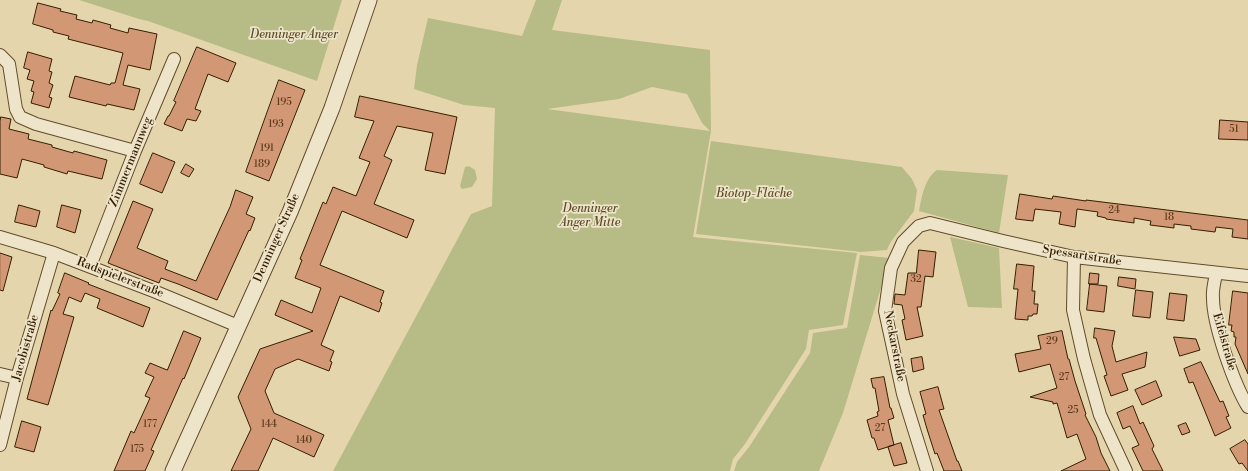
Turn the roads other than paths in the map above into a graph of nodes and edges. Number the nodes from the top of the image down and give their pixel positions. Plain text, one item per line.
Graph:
1 (369, 0) edge
2 (0, 55) edge
3 (174, 59) dead end
4 (135, 151) junction
5 (918, 226) joint
6 (0, 237) edge
7 (54, 253) junction
8 (1074, 257) junction
9 (90, 266) junction
10 (1216, 273) junction
11 (1248, 276) edge
12 (238, 326) junction
13 (0, 374) edge
14 (17, 378) junction
15 (1248, 408) edge
16 (0, 445) edge
17 (173, 471) edge
18 (927, 471) edge
19 (1126, 471) edge

1 - 12 street, Denninger Straße
2 - 4 street
3 - 4 street, Zimmermannweg
4 - 9 street, Zimmermannweg
5 - 8 street, Spessartstraße
5 - 18 street, Neckarstraße
6 - 7 street, Radspielerstraße
7 - 9 street, Radspielerstraße
7 - 14 street, Jacobistraße
8 - 10 street, Spessartstraße
8 - 19 street
9 - 12 street, Radspielerstraße
10 - 11 street, Spessartstraße
10 - 15 street, Eifelstraße
12 - 17 street, Denninger Straße
13 - 14 street
14 - 16 street, Jacobistraße

